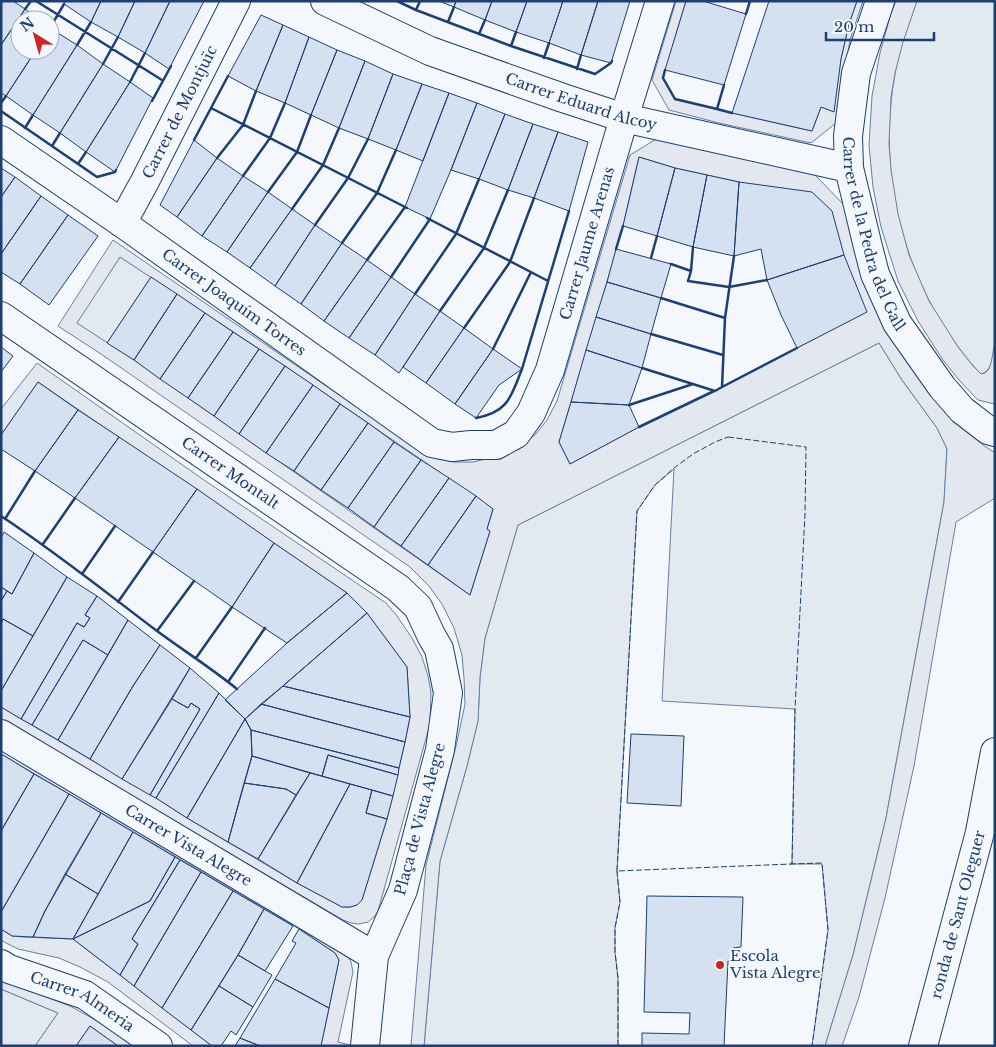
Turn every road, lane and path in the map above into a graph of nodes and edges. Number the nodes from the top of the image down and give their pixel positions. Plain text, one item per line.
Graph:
1 (236, 1) edge
2 (325, 1) edge
3 (660, 1) edge
4 (880, 1) edge
5 (624, 118) junction
6 (1, 140) edge
7 (849, 168) junction
8 (122, 223) junction
9 (1, 316) edge
10 (995, 432) edge
11 (471, 445) joint
12 (439, 649) joint
13 (1, 734) edge
14 (995, 752) edge
15 (374, 956) junction
16 (1, 964) edge
17 (158, 1046) edge
18 (366, 1046) edge
19 (922, 1046) edge

1 - 8 street, Carrer de Montjuïc
2 - 5 street, Carrer Eduard Alcoy
3 - 5 street, Carrer Jaume Arenas
4 - 7 street, Carrer de la Pedra del Gall
5 - 7 street, Carrer Eduard Alcoy
5 - 11 street, Carrer Jaume Arenas
6 - 8 street, Carrer Joaquím Torres
7 - 10 street, Carrer de la Pedra del Gall
8 - 11 street, Carrer Joaquím Torres
9 - 12 street, Carrer Montalt
12 - 15 street, Plaça de Vista Alegre
13 - 15 street, Carrer Vista Alegre
14 - 19 street, ronda de Sant Oleguer
15 - 18 street, Plaça de Vista Alegre
16 - 17 street, Carrer Almeria

